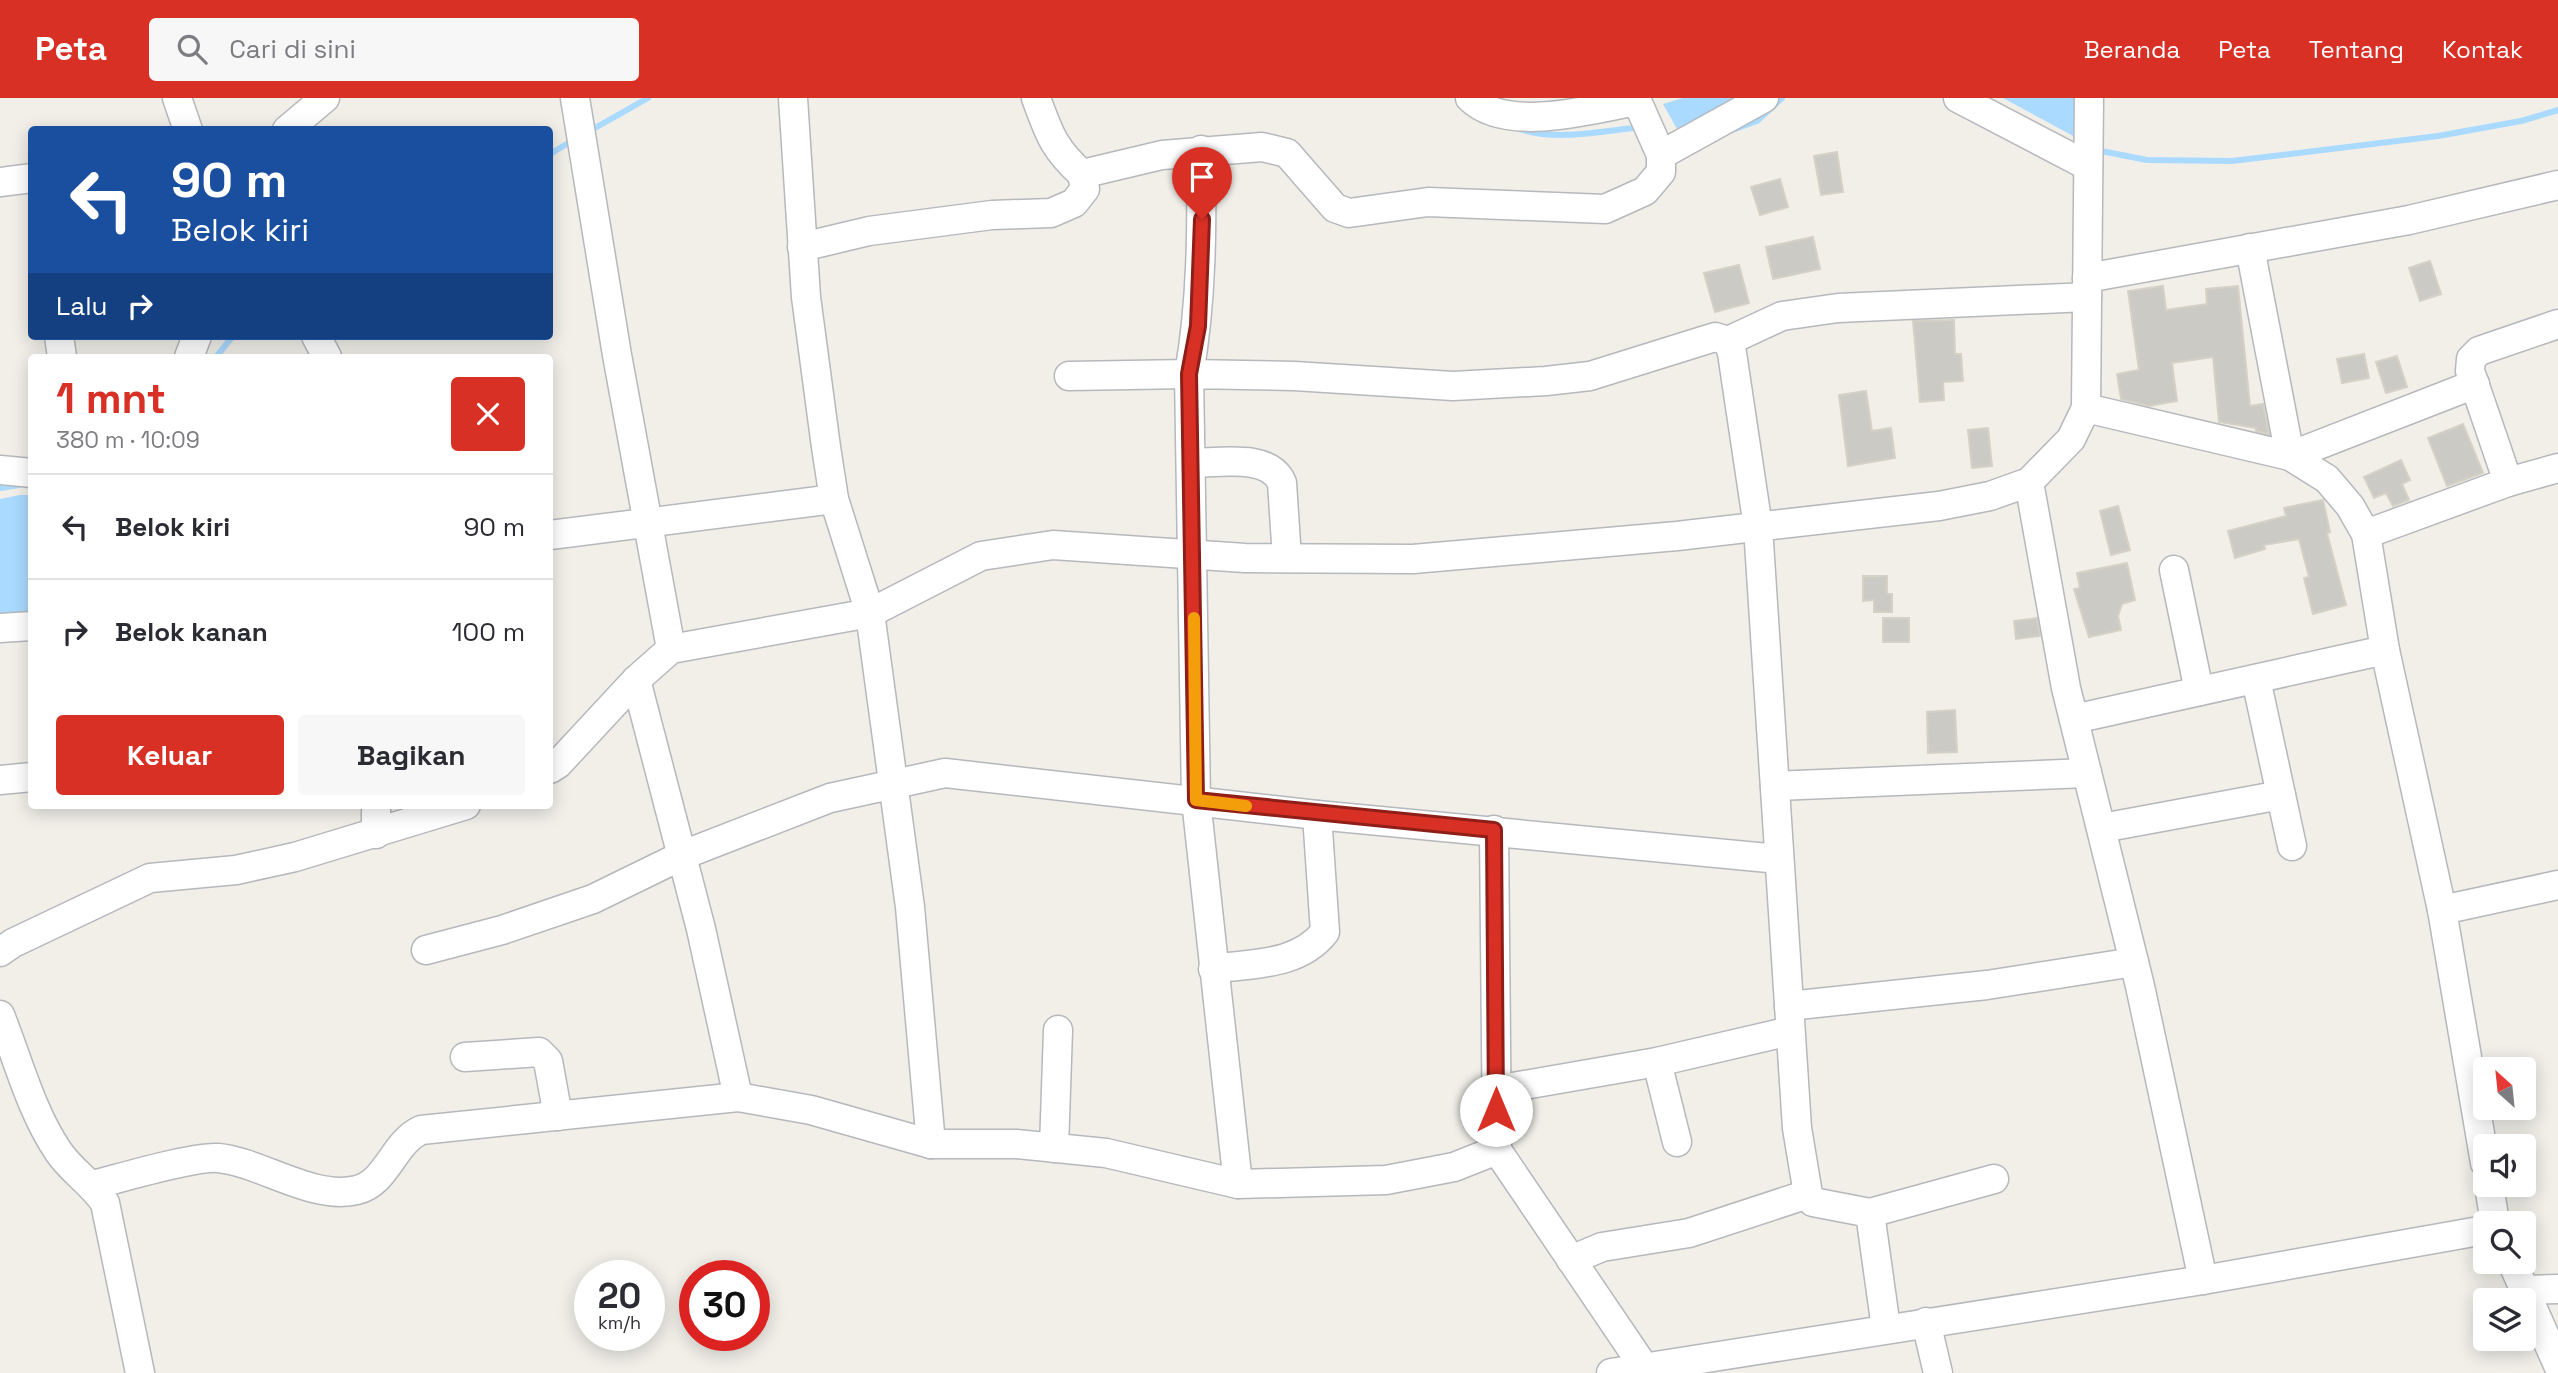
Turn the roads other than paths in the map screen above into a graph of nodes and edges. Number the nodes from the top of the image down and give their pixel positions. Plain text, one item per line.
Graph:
1 (177, 98) edge
2 (325, 98) edge
3 (793, 98) edge
4 (1036, 98) edge
5 (1470, 98) edge
6 (1764, 98) edge
7 (1958, 98) edge
8 (2089, 98) edge
9 (1637, 99) edge
10 (578, 116) edge
11 (187, 126) edge
12 (292, 126) edge
13 (1201, 150) junction
14 (1661, 155) junction
15 (2088, 166) junction
16 (1082, 174) junction
17 (28, 178) edge
18 (0, 182) edge
19 (2558, 185) edge
20 (802, 247) junction
21 (2250, 248) junction
22 (2087, 287) junction
23 (2558, 324) edge
24 (1728, 341) junction
25 (1189, 374) junction
26 (1069, 376) dead end
27 (2475, 384) junction
28 (2086, 408) junction
29 (2290, 456) junction
30 (1191, 463) junction
31 (2558, 468) edge
32 (0, 470) edge
33 (28, 473) edge
34 (2029, 482) junction
35 (2508, 482) junction
36 (834, 499) junction
37 (648, 520) junction
38 (1758, 527) junction
39 (2366, 534) junction
40 (553, 535) edge
41 (1193, 555) junction
42 (1287, 558) junction
43 (2174, 570) dead end
44 (870, 613) junction
45 (28, 626) edge
46 (0, 628) edge
47 (671, 649) junction
48 (2385, 650) junction
49 (2256, 679) junction
50 (636, 680) junction
51 (2199, 691) junction
52 (2074, 719) junction
53 (553, 767) edge
54 (2087, 773) junction
55 (28, 777) edge
56 (0, 780) edge
57 (895, 784) junction
58 (1775, 786) junction
59 (2281, 795) junction
60 (1196, 800) junction
61 (376, 809) edge
62 (454, 809) edge
63 (1317, 815) junction
64 (2102, 828) junction
65 (1494, 830) junction
66 (376, 834) junction
67 (2292, 846) dead end
68 (683, 855) junction
69 (1779, 859) junction
70 (2558, 885) edge
71 (2442, 910) junction
72 (426, 950) dead end
73 (0, 952) edge
74 (2134, 962) junction
75 (1213, 969) junction
76 (0, 1015) edge
77 (1789, 1019) junction
78 (1058, 1030) dead end
79 (465, 1057) dead end
80 (1657, 1062) junction
81 (1496, 1090) junction
82 (738, 1097) junction
83 (558, 1116) junction
84 (2480, 1134) edge
85 (1677, 1142) dead end
86 (931, 1144) junction
87 (1055, 1148) junction
88 (1497, 1150) junction
89 (1994, 1179) dead end
90 (1238, 1184) junction
91 (93, 1185) junction
92 (1808, 1194) junction
93 (1870, 1213) junction
94 (2473, 1232) edge
95 (1571, 1260) junction
96 (2203, 1280) junction
97 (2558, 1289) edge
98 (2536, 1290) edge
99 (2536, 1313) edge
100 (1926, 1322) junction
101 (1886, 1328) junction
102 (2558, 1365) edge
103 (1644, 1367) junction
104 (140, 1373) edge
105 (1611, 1373) edge
106 (1938, 1373) edge

1 - 11 street
2 - 12 street
3 - 20 street
4 - 16 street
5 - 9 street
6 - 14 street
7 - 15 street
8 - 15 street
9 - 14 street
10 - 37 street
13 - 14 street
13 - 16 street
13 - 25 street
15 - 22 street
16 - 20 street
17 - 18 street
19 - 21 street
20 - 36 street
21 - 22 street
21 - 29 street
22 - 24 street
22 - 28 street
23 - 27 street
24 - 25 street
24 - 38 street
25 - 26 street
25 - 30 street
27 - 29 street
27 - 35 street
28 - 29 street
28 - 34 street
29 - 39 street
30 - 41 street
30 - 42 street
31 - 35 street
32 - 33 street
34 - 38 street
34 - 52 street
35 - 39 street
36 - 37 street
36 - 44 street
37 - 40 street
37 - 47 street
38 - 42 street
38 - 58 street
39 - 48 street
41 - 42 street
41 - 44 street
41 - 60 street
43 - 51 street
44 - 47 street
44 - 57 street
45 - 46 street
47 - 50 street
48 - 49 street
48 - 71 street
49 - 51 street
49 - 59 street
50 - 53 street
50 - 68 street
51 - 52 street
52 - 54 street
54 - 58 street
54 - 64 street
55 - 56 street
57 - 60 street
57 - 68 street
57 - 86 street
58 - 69 street
59 - 64 street
59 - 67 street
60 - 63 street
60 - 75 street
61 - 66 street
62 - 66 street
63 - 65 street
63 - 75 street
64 - 74 street
65 - 69 street
65 - 81 street
66 - 73 street
68 - 72 street
68 - 82 street
69 - 77 street
70 - 71 street
71 - 84 street
74 - 77 street
74 - 96 street
75 - 90 street
76 - 91 street
77 - 80 street
77 - 92 street
78 - 87 street
79 - 83 street
80 - 81 street
80 - 85 street
81 - 88 street
82 - 83 street
82 - 86 street
83 - 91 street
86 - 87 street
87 - 90 street
88 - 90 street
88 - 95 street
89 - 93 street
91 - 104 street
92 - 93 street
92 - 95 street
93 - 101 street
94 - 96 street
95 - 103 street
96 - 100 street
97 - 98 street
99 - 102 street
100 - 101 street
100 - 106 street
101 - 103 street
103 - 105 street

